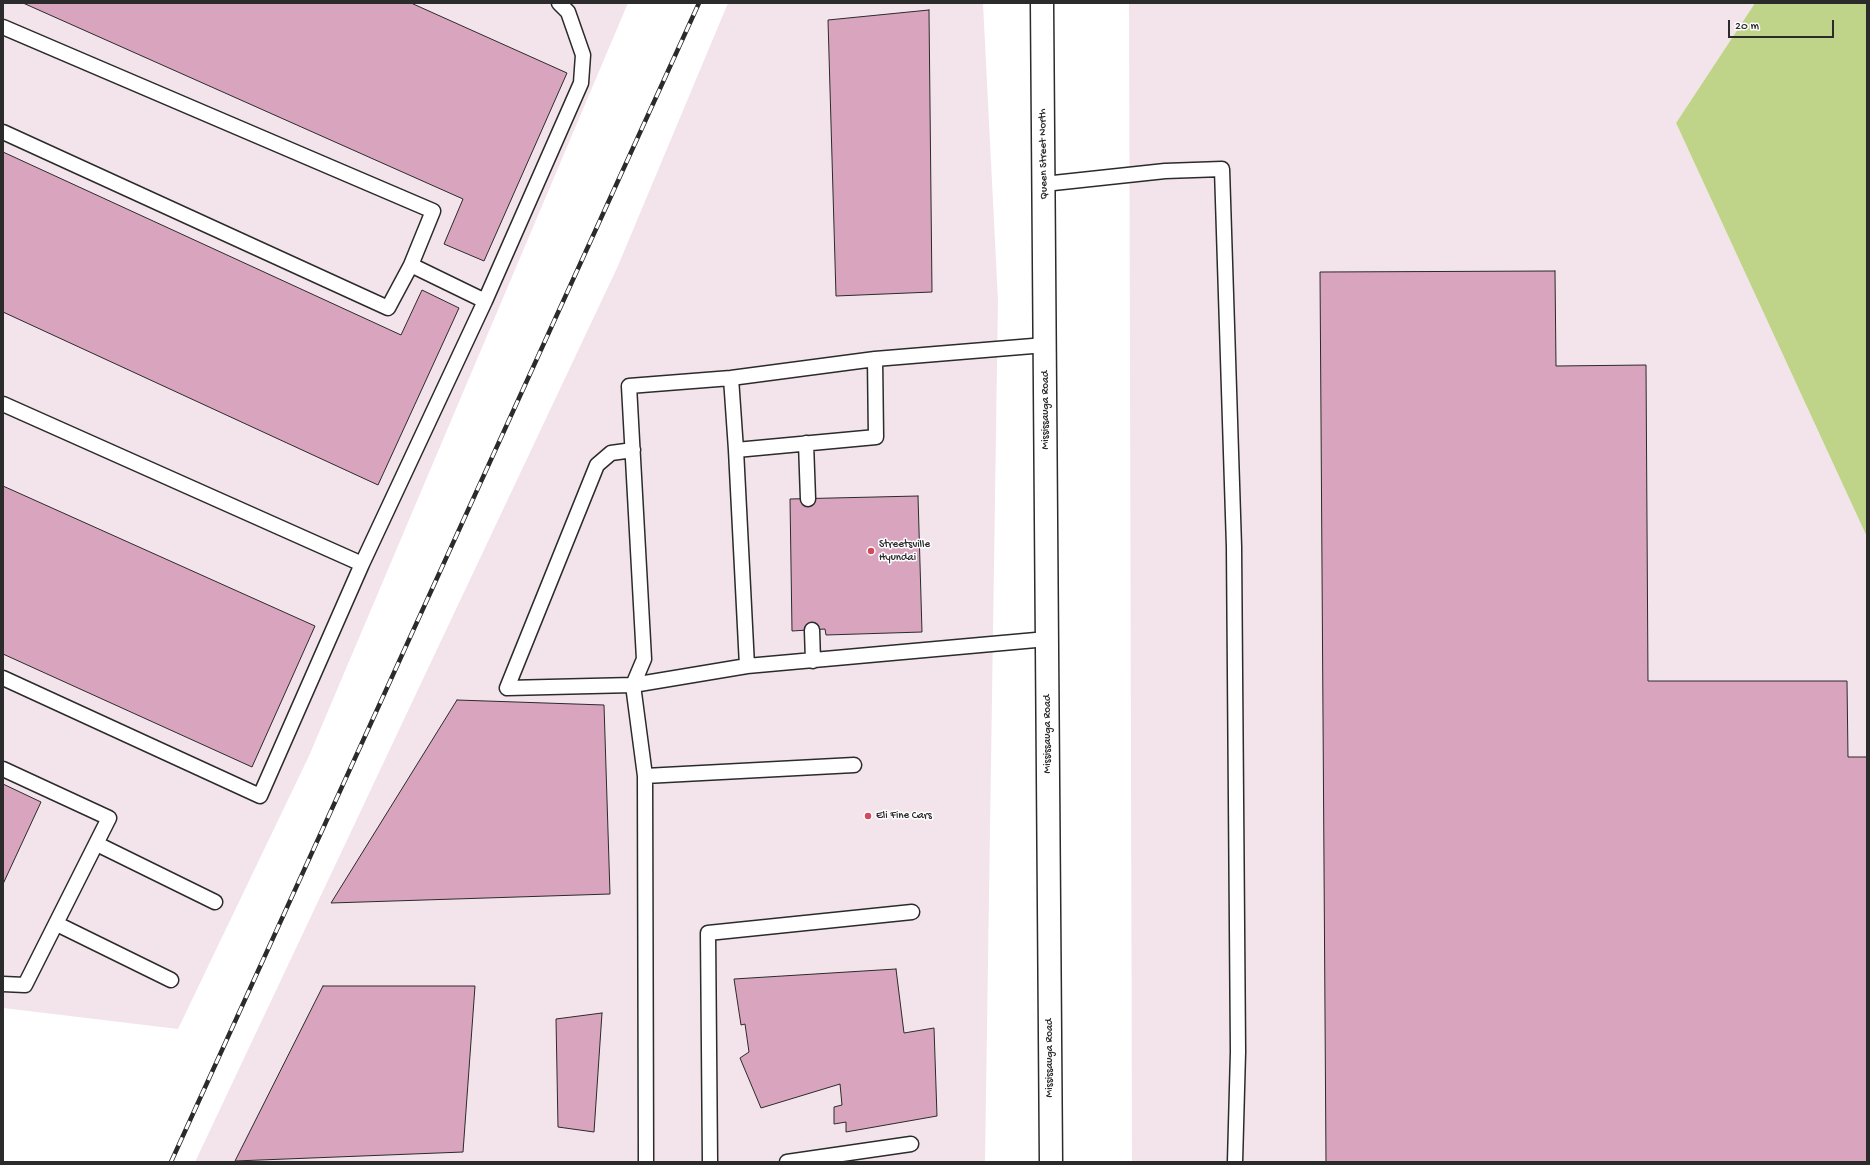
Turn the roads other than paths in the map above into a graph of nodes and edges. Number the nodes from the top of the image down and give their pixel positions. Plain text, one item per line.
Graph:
1 (559, 3) edge
2 (1042, 3) edge
3 (3, 27) edge
4 (3, 132) edge
5 (1044, 184) junction
6 (411, 265) junction
7 (485, 301) junction
8 (1044, 306) joint
9 (1045, 345) junction
10 (874, 359) junction
11 (731, 378) junction
12 (3, 404) edge
13 (806, 444) junction
14 (633, 450) junction
15 (736, 450) junction
16 (808, 499) dead end
17 (362, 564) junction
18 (812, 630) dead end
19 (1047, 639) junction
20 (813, 661) junction
21 (747, 666) junction
22 (3, 678) edge
23 (633, 685) junction
24 (854, 765) dead end
25 (3, 769) edge
26 (645, 776) junction
27 (97, 844) junction
28 (215, 902) dead end
29 (912, 912) dead end
30 (57, 924) junction
31 (171, 980) dead end
32 (3, 984) edge
33 (911, 1144) dead end
34 (646, 1162) edge
35 (710, 1162) edge
36 (787, 1162) edge
37 (1051, 1162) edge
38 (1235, 1162) edge

1 - 7 lane
2 - 5 main road, Queen Street North
3 - 6 lane
4 - 6 lane
5 - 8 main road, Queen Street North
5 - 38 lane
6 - 7 lane
7 - 17 lane
8 - 9 main road, Mississauga Road
9 - 10 lane
9 - 19 main road, Mississauga Road
10 - 11 lane
10 - 13 lane
11 - 14 lane
11 - 15 lane
12 - 17 lane
13 - 15 lane
13 - 16 lane
14 - 23 lane
14 - 23 lane
15 - 21 lane
17 - 22 lane
18 - 20 lane
19 - 20 lane
19 - 37 main road, Mississauga Road
20 - 21 lane
21 - 23 lane
23 - 26 lane
24 - 26 lane
25 - 27 lane
26 - 34 lane
27 - 28 lane
27 - 30 lane
29 - 35 lane
30 - 31 lane
30 - 32 lane
33 - 36 lane

